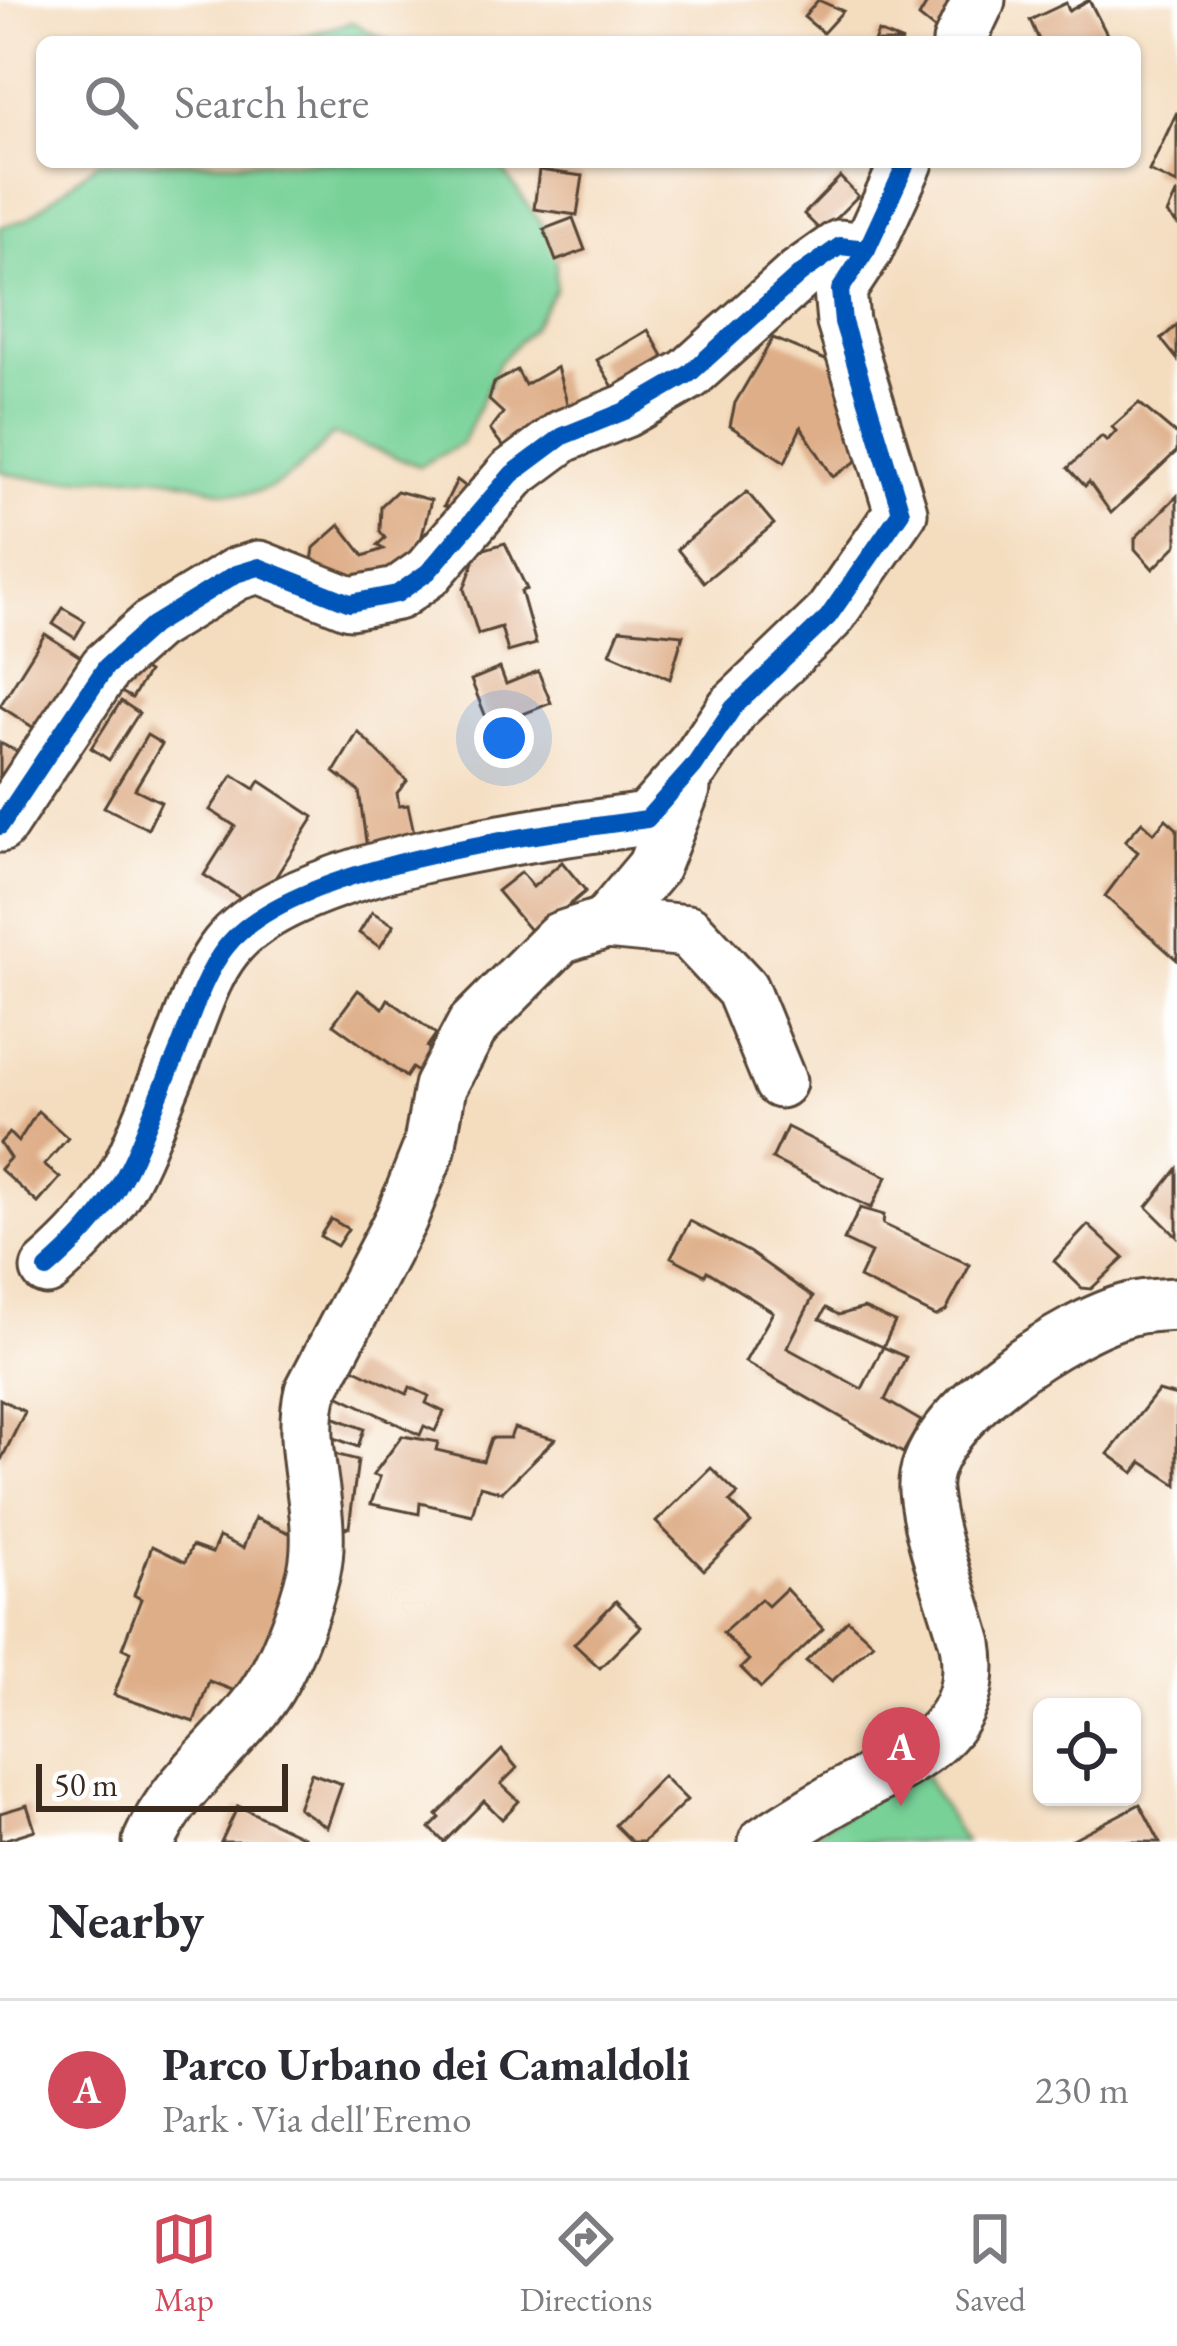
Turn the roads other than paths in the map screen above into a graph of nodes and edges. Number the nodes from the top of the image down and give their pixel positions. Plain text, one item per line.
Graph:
1 (979, 0) edge
2 (962, 36) edge
3 (904, 168) edge
4 (867, 249) junction
5 (694, 766) junction
6 (0, 826) edge
7 (606, 923) junction
8 (780, 1082) dead end
9 (47, 1269) dead end
10 (1177, 1304) edge
11 (149, 1842) edge
12 (765, 1842) edge

1 - 2 street
3 - 4 street
4 - 5 street
4 - 6 street
5 - 7 street
5 - 9 street
7 - 8 street
7 - 11 street
10 - 12 street

